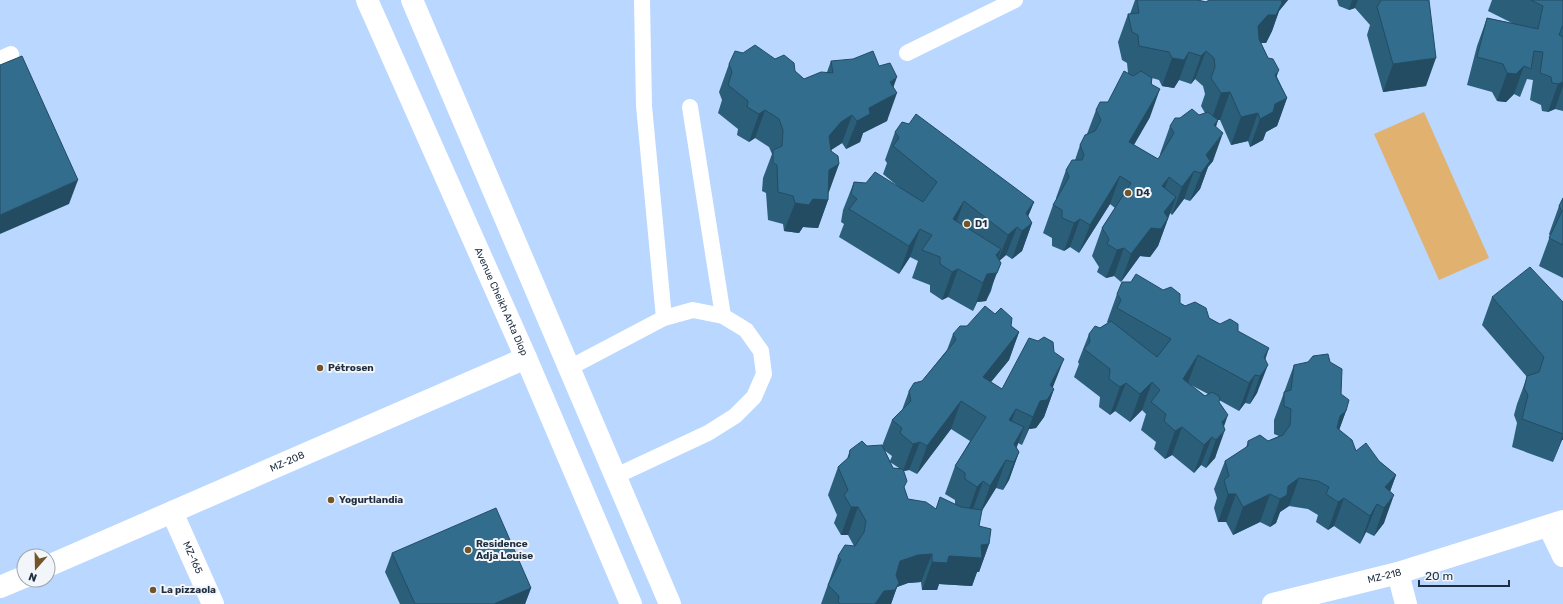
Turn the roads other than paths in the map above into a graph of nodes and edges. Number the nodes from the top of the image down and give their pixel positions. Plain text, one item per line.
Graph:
1 (367, 0) edge
2 (412, 0) edge
3 (642, 0) edge
4 (1016, 0) edge
5 (907, 53) dead end
6 (690, 107) dead end
7 (723, 316) junction
8 (664, 318) junction
9 (526, 358) junction
10 (569, 368) junction
11 (616, 476) junction
12 (172, 512) junction
13 (1556, 524) edge
14 (1563, 556) edge
15 (56, 563) edge
16 (1398, 573) junction
17 (16, 580) edge
18 (0, 587) edge
19 (213, 604) edge
20 (631, 604) edge
21 (670, 604) edge
22 (1273, 604) edge
23 (1406, 604) edge

1 - 9 main road, Avenue Cheikh Anta Diop
2 - 10 main road
3 - 8 lane
4 - 5 lane
6 - 7 lane
7 - 8 lane
7 - 11 lane
8 - 10 lane
9 - 12 main road, MZ-208
9 - 20 main road, Avenue Cheikh Anta Diop
10 - 11 main road
11 - 21 main road
12 - 15 main road, MZ-208
12 - 19 main road, MZ-165
13 - 14 main road
13 - 16 main road, MZ-218
16 - 22 main road, MZ-218
16 - 23 main road
17 - 18 main road

